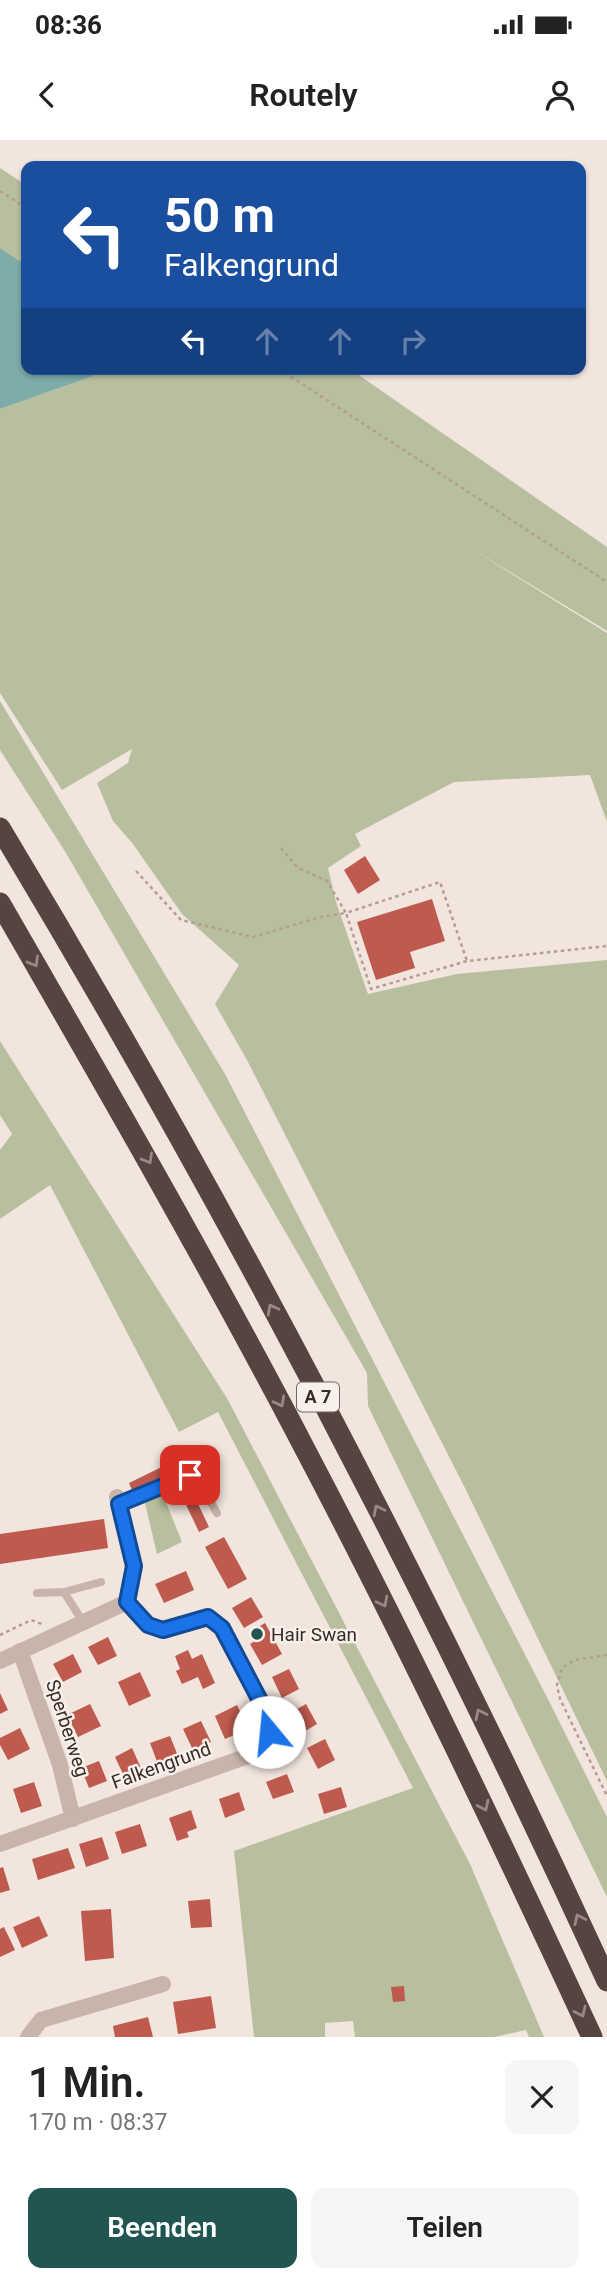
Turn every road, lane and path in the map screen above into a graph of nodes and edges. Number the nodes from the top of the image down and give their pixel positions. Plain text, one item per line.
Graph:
1 (0, 191) edge
2 (21, 205) edge
3 (288, 375) edge
4 (607, 582) edge
5 (0, 828) edge
6 (281, 848) dead end
7 (135, 872) dead end
8 (0, 903) edge
9 (346, 914) junction
10 (607, 946) edge
11 (467, 961) junction
12 (118, 1501) joint
13 (217, 1513) dead end
14 (101, 1582) dead end
15 (64, 1592) junction
16 (37, 1593) dead end
17 (127, 1602) junction
18 (83, 1622) junction
19 (0, 1635) edge
20 (53, 1636) junction
21 (20, 1651) junction
22 (607, 1655) edge
23 (0, 1661) edge
24 (607, 1796) edge
25 (73, 1819) junction
26 (0, 1844) edge
27 (607, 1981) edge
28 (163, 1984) dead end
29 (28, 2037) edge
30 (592, 2037) edge

1 - 2 path
3 - 4 path
27 -> 5 highway, A 7
6 - 9 path
7 - 9 path
8 -> 30 highway, A 7
9 - 11 path
9 - 11 path
10 - 11 path
12 - 13 lane
12 - 17 street
14 - 15 lane
15 - 16 lane
15 - 18 lane
17 - 18 street
17 - 25 street, Falkengrund
18 - 20 street
19 - 20 path
20 - 21 street
21 - 23 street
21 - 25 street, Sperberweg
22 - 24 path
25 - 26 street, Falkengrund
28 - 29 street

